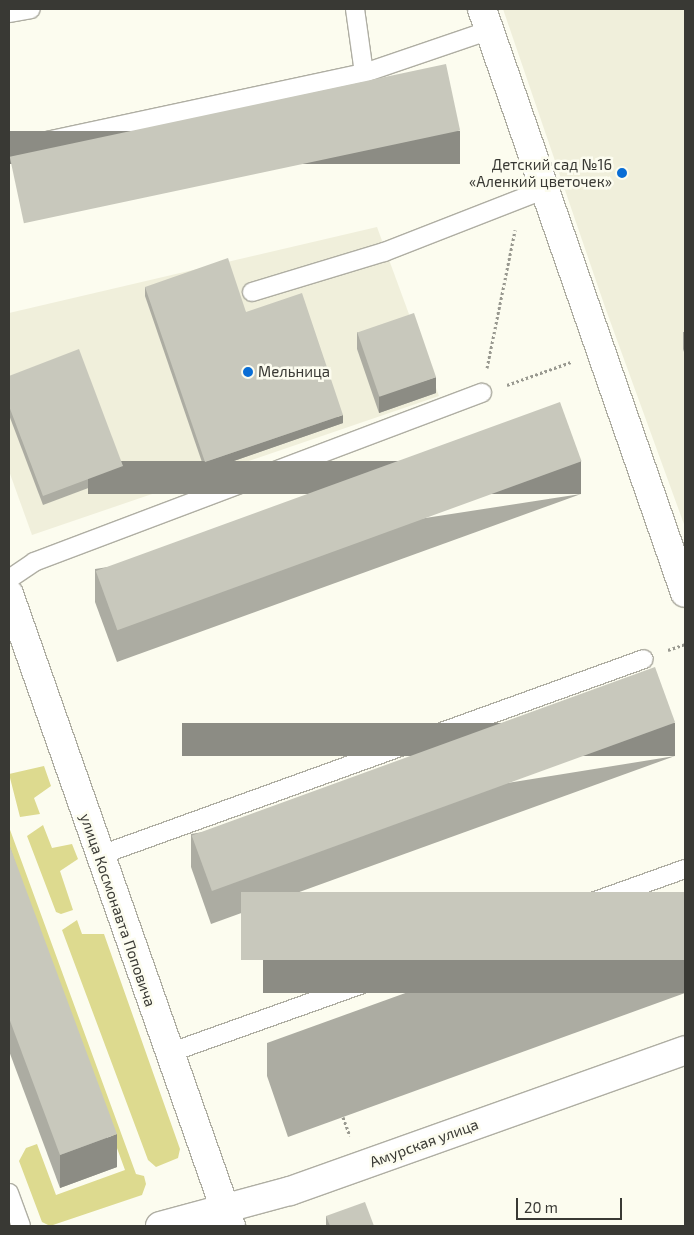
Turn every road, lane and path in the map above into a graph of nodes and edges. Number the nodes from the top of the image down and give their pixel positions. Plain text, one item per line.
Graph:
1 (31, 9) edge
2 (355, 9) edge
3 (9, 13) edge
4 (486, 20) edge
5 (364, 73) junction
6 (9, 149) edge
7 (532, 194) junction
8 (252, 292) dead end
9 (599, 352) junction
10 (482, 394) junction
11 (9, 580) edge
12 (685, 593) edge
13 (9, 594) edge
14 (644, 659) dead end
15 (98, 856) junction
16 (685, 869) edge
17 (685, 1050) edge
18 (169, 1053) junction
19 (9, 1193) edge
20 (227, 1218) edge
21 (21, 1226) edge
22 (160, 1226) edge

1 - 3 lane
2 - 5 lane
4 - 5 lane
4 - 7 street
5 - 6 lane
7 - 8 lane
7 - 9 street
7 - 10 path
9 - 10 path
9 - 12 street
10 - 11 lane
13 - 15 street, улица Космонавта Поповича
14 - 15 lane
15 - 18 street, улица Космонавта Поповича
16 - 18 lane
17 - 20 street, Амурская улица
18 - 20 street, улица Космонавта Поповича
19 - 21 lane
20 - 22 street, Амурская улица

